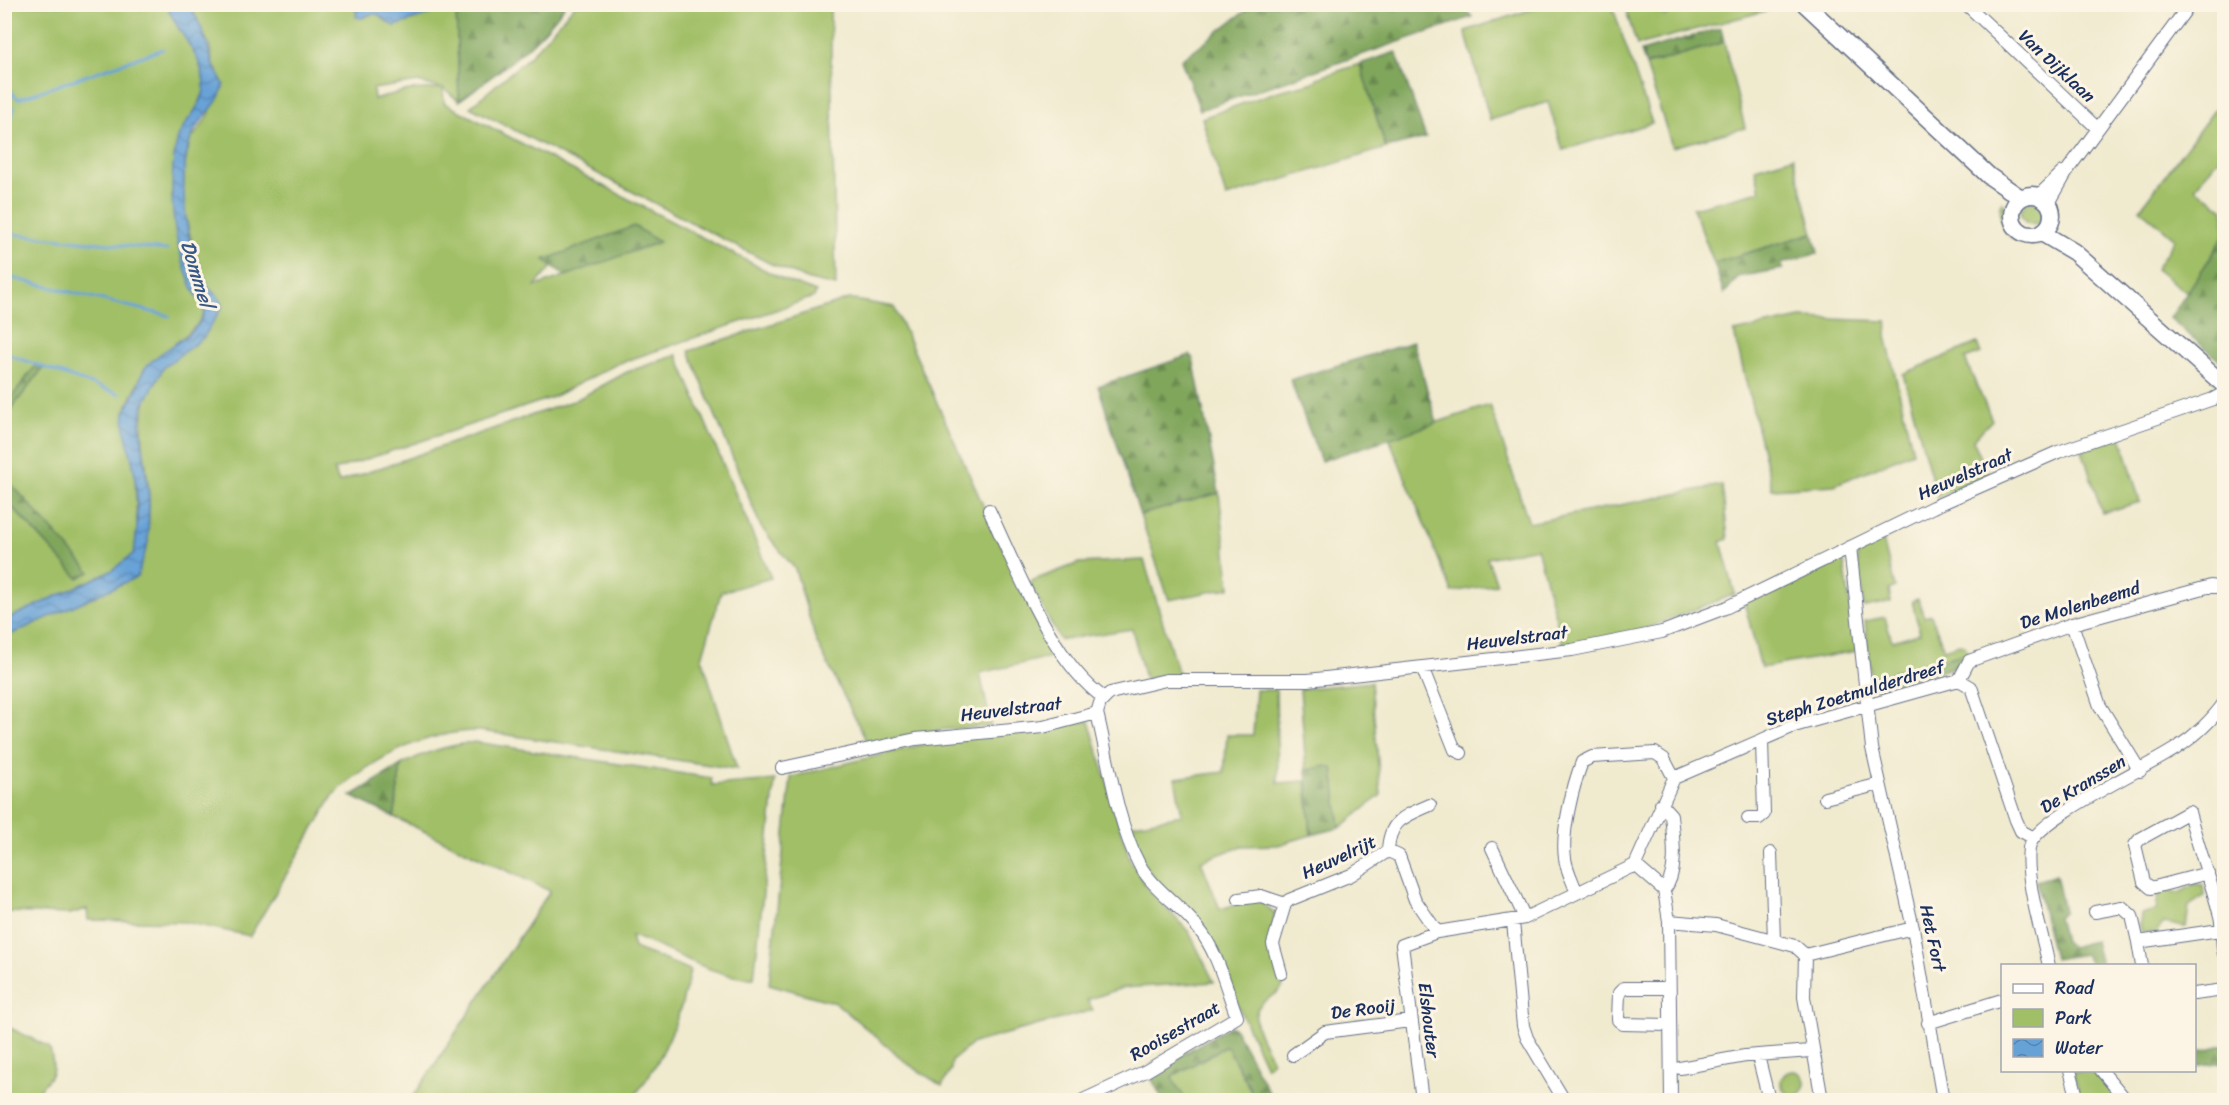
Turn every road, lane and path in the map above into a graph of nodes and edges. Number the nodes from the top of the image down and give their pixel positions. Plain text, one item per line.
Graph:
1 (1805, 4) edge
2 (1966, 4) edge
3 (2190, 4) edge
4 (2097, 128) junction
5 (2043, 199) junction
6 (2017, 203) junction
7 (2046, 227) junction
8 (2224, 385) edge
9 (2224, 393) edge
10 (989, 510) dead end
11 (1850, 548) junction
12 (2224, 589) edge
13 (2072, 624) junction
14 (1422, 667) junction
15 (1959, 680) junction
16 (1104, 698) junction
17 (1868, 704) junction
18 (2222, 711) edge
19 (1097, 713) junction
20 (1762, 740) junction
21 (1461, 753) dead end
22 (782, 768) dead end
23 (2140, 771) junction
24 (1674, 778) junction
25 (1880, 784) junction
26 (1825, 798) dead end
27 (1661, 804) junction
28 (1430, 805) dead end
29 (1748, 818) dead end
30 (2032, 837) junction
31 (1492, 848) dead end
32 (1388, 851) junction
33 (1771, 854) dead end
34 (1635, 865) junction
35 (2208, 873) junction
36 (1664, 890) junction
37 (1577, 893) junction
38 (1239, 899) dead end
39 (1285, 904) junction
40 (2095, 912) dead end
41 (1519, 920) junction
42 (1669, 921) junction
43 (2222, 923) edge
44 (1913, 928) junction
45 (1437, 932) junction
46 (1774, 940) junction
47 (2138, 942) junction
48 (2224, 954) edge
49 (1805, 955) junction
50 (2049, 964) edge
51 (2142, 964) edge
52 (1281, 973) dead end
53 (1668, 988) junction
54 (2224, 990) edge
55 (2196, 994) edge
56 (2001, 1000) edge
57 (1410, 1021) junction
58 (1928, 1023) junction
59 (1668, 1025) junction
60 (1811, 1052) junction
61 (1293, 1056) dead end
62 (1758, 1056) junction
63 (1680, 1068) dead end
64 (2070, 1072) edge
65 (2102, 1072) edge
66 (1083, 1101) edge
67 (1422, 1101) edge
68 (1564, 1101) edge
69 (1671, 1101) edge
70 (1769, 1101) edge
71 (1822, 1101) edge
72 (1942, 1101) edge
73 (2078, 1101) edge
74 (2126, 1101) edge

1 - 6 main road
2 - 4 street, Van Dijklaan
3 - 4 street, Van Dijklaan
4 - 5 street, Van Dijklaan
5 - 6 main road
5 - 7 main road
6 - 7 main road
7 - 8 main road
9 - 11 street, Heuvelstraat
10 - 16 street
11 - 14 street, Heuvelstraat
11 - 17 street, Het Fort
12 - 13 street, De Molenbeemd
13 - 15 street, De Molenbeemd
13 - 23 street
14 - 16 street, Heuvelstraat
14 - 21 street
15 - 17 street, Steph Zoetmulderdreef
15 - 30 street, Steph Zoetmulderdreef
16 - 19 street
17 - 20 street, Steph Zoetmulderdreef
17 - 25 street, Het Fort
18 - 23 street, De Kranssen
19 - 22 street, Heuvelstraat
19 - 66 street, Rooisestraat
20 - 24 street, Steph Zoetmulderdreef
20 - 29 street, Steph Zoetmulderdreef
23 - 30 street, De Kranssen
24 - 27 street
24 - 37 street
25 - 26 street
25 - 44 street, Het Fort
27 - 34 street
27 - 36 street
28 - 32 street
30 - 50 street, De Kranssen
31 - 41 street
32 - 39 street, Heuvelrijt
32 - 45 street, Heuvelrijt
33 - 46 street
34 - 36 street
34 - 37 street
35 - 35 street
35 - 43 street
36 - 42 street
37 - 41 street
38 - 39 street
39 - 52 street
40 - 47 street
41 - 45 street
41 - 68 street
42 - 46 street
42 - 53 street
43 - 47 street
43 - 48 street
44 - 49 street
44 - 58 street, Het Fort
45 - 57 street, Elshouter
46 - 49 street
47 - 51 street
49 - 60 street
53 - 59 street
53 - 59 street
54 - 55 street
56 - 58 street
57 - 61 street, De Rooij
57 - 67 street, Elshouter
58 - 72 street, Het Fort
59 - 69 street
60 - 62 street
60 - 71 street
62 - 63 street
62 - 70 street
64 - 73 street
65 - 74 street

